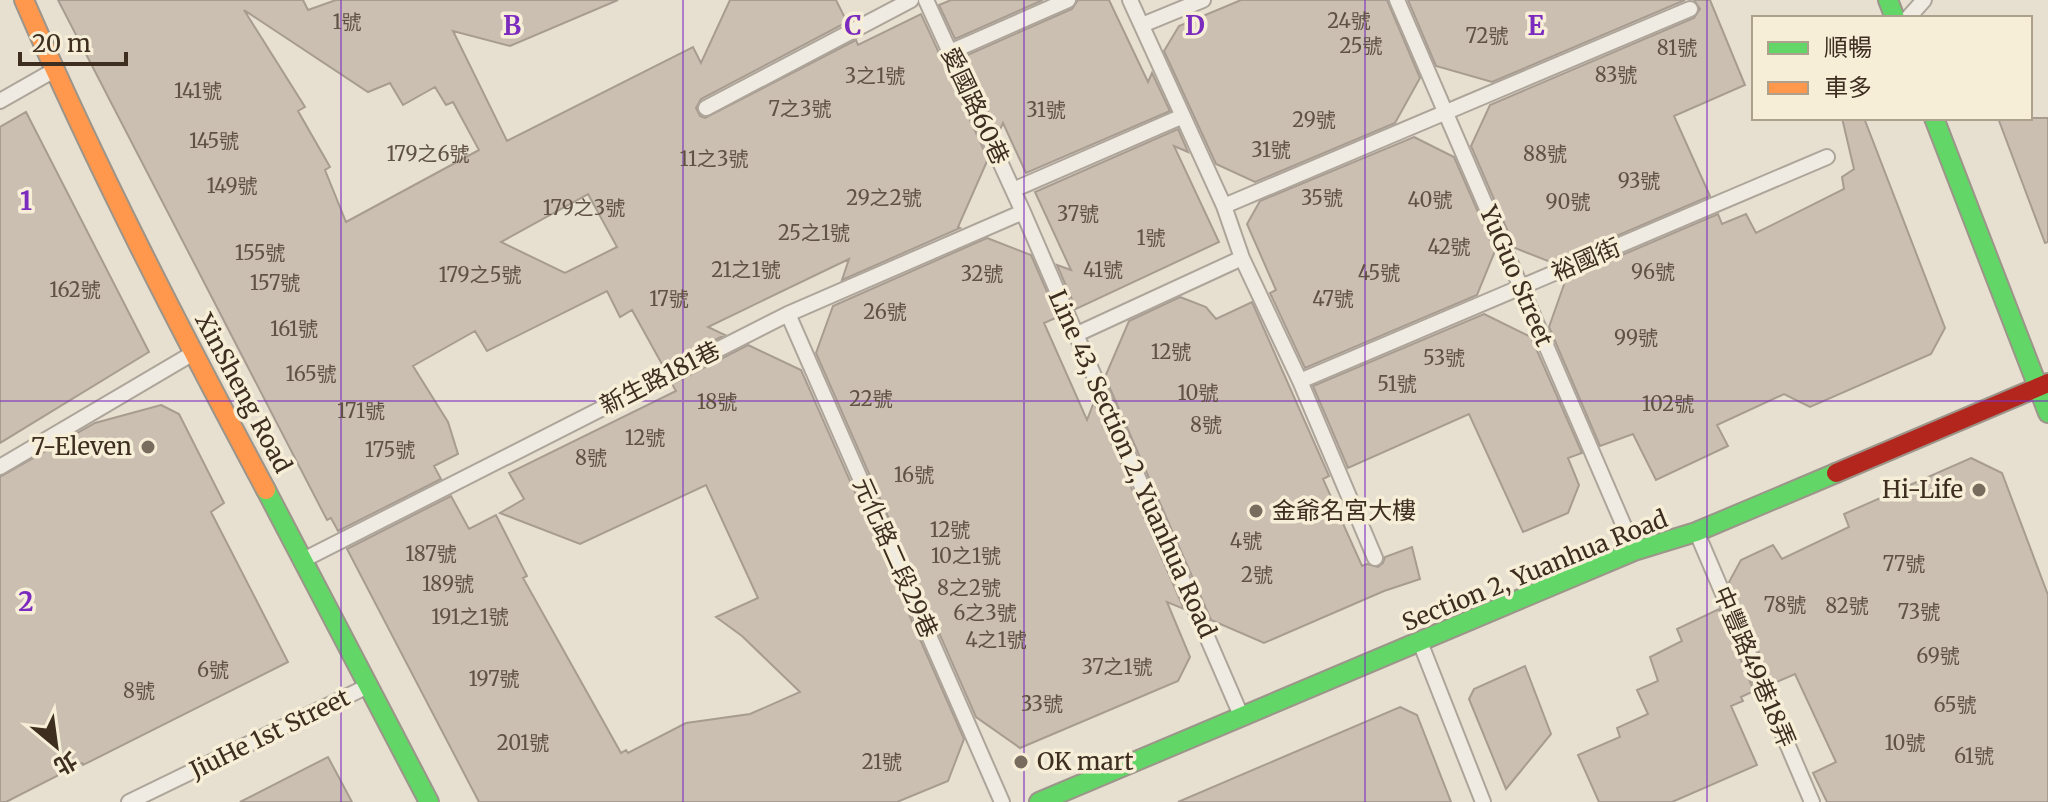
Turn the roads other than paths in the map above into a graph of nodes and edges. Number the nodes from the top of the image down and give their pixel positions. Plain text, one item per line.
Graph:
1 (24, 0) edge
2 (911, 0) edge
3 (926, 0) edge
4 (1068, 0) edge
5 (1130, 0) edge
6 (1203, 0) edge
7 (1397, 0) edge
8 (1924, 0) edge
9 (1690, 9) dead end
10 (1910, 16) edge
11 (1142, 25) junction
12 (950, 52) junction
13 (54, 70) junction
14 (0, 101) edge
15 (706, 108) dead end
16 (1445, 112) junction
17 (1183, 116) junction
18 (1935, 120) edge
19 (1827, 157) dead end
20 (1013, 190) junction
21 (1224, 206) junction
22 (1023, 212) junction
23 (1242, 258) junction
24 (1521, 288) junction
25 (788, 314) junction
26 (1075, 335) junction
27 (193, 353) junction
28 (1300, 381) junction
29 (2044, 386) edge
30 (2048, 413) edge
31 (0, 467) edge
32 (1696, 532) junction
33 (1634, 551) junction
34 (1375, 558) dead end
35 (304, 560) junction
36 (1420, 642) junction
37 (367, 687) junction
38 (1242, 717) junction
39 (129, 802) edge
40 (429, 802) edge
41 (1002, 802) edge
42 (1039, 802) edge
43 (1483, 802) edge
44 (1812, 802) edge

1 - 13 street, XinSheng Road
2 - 15 lane
3 - 12 lane, 愛國路60巷
4 - 12 lane
5 - 11 lane
6 - 11 lane
7 - 16 lane, YuGuo Street
8 - 10 lane
9 - 16 lane
11 - 17 lane
12 - 20 lane, 愛國路60巷
13 - 14 lane
13 - 27 street, XinSheng Road
16 - 21 lane
16 - 24 lane, YuGuo Street
17 - 20 lane
17 - 21 lane
18 - 29 street
19 - 24 lane, 裕國街
20 - 22 lane, 愛國路60巷
21 - 23 lane
22 - 25 lane, 新生路181巷
22 - 26 lane, Line 43, Section 2, Yuanhua Road
23 - 26 lane
23 - 28 lane
24 - 28 lane, 裕國街
24 - 33 lane, YuGuo Street
25 - 35 lane, 新生路181巷
25 - 41 lane, 元化路二段29巷
26 - 38 lane, Line 43, Section 2, Yuanhua Road
27 - 31 lane
27 - 35 street, XinSheng Road
28 - 34 lane
29 - 30 street
29 - 32 street, Section 2, Yuanhua Road
32 - 33 street, Section 2, Yuanhua Road
32 - 44 lane, 中豐路49巷18弄
33 - 36 street, Section 2, Yuanhua Road
35 - 37 street, XinSheng Road
36 - 38 street, Section 2, Yuanhua Road
36 - 43 lane
37 - 39 lane, JiuHe 1st Street
37 - 40 street, XinSheng Road
38 - 42 street, Section 2, Yuanhua Road

